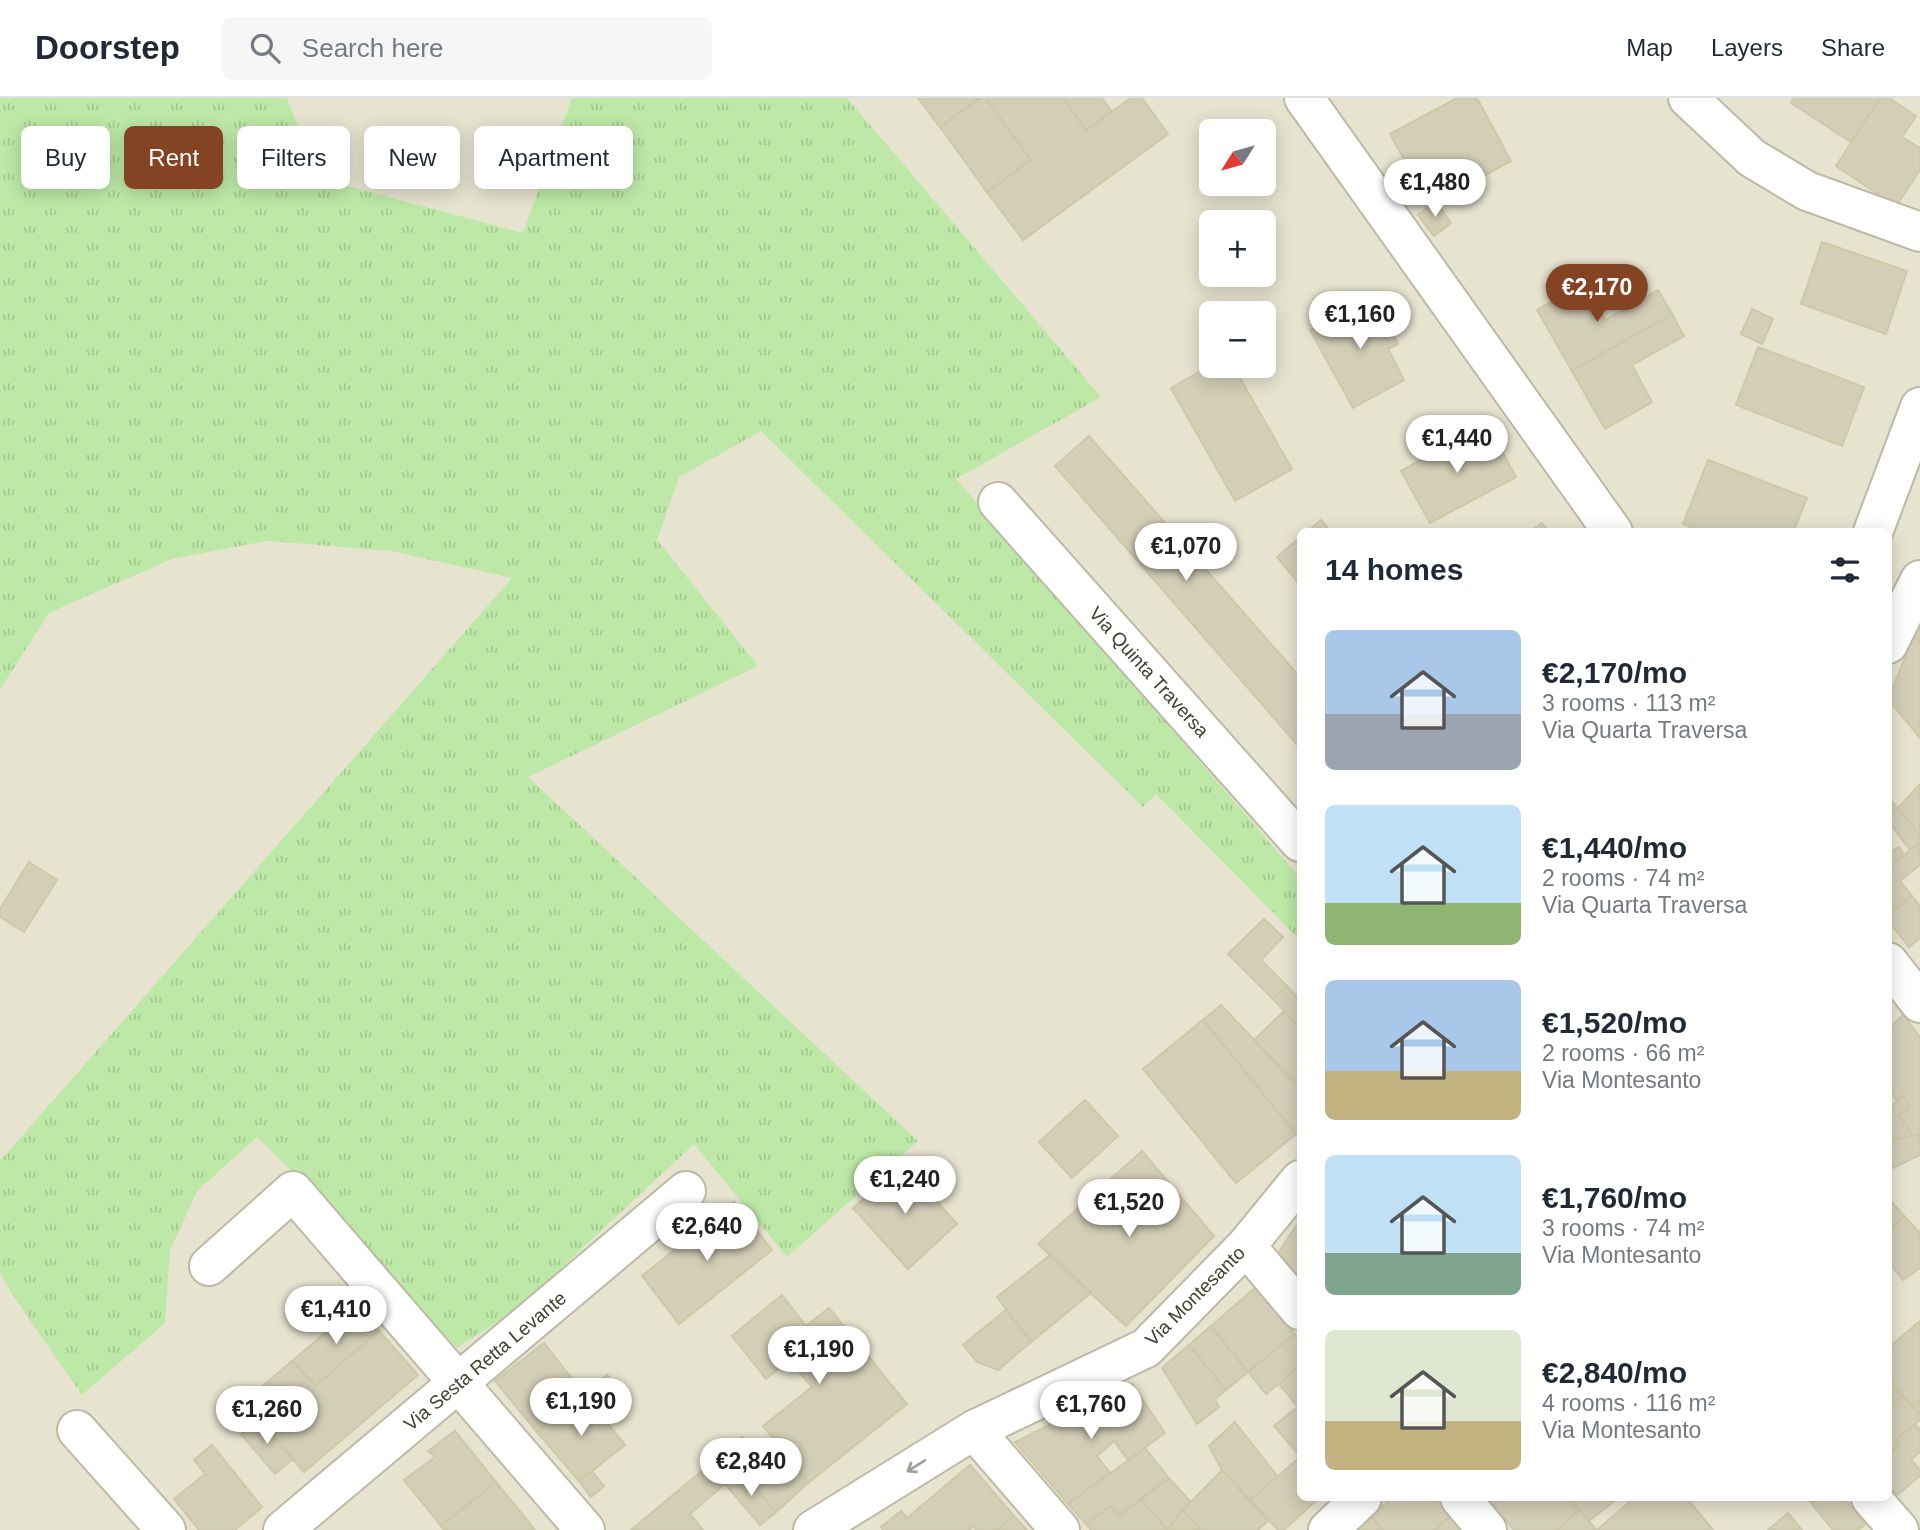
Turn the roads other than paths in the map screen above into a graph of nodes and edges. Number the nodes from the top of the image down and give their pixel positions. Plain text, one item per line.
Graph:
1 (1304, 98) edge
2 (1688, 98) edge
3 (1920, 232) edge
4 (1920, 407) edge
5 (998, 502) dead end
6 (1610, 528) edge
7 (1875, 528) edge
8 (1920, 580) edge
9 (1892, 636) edge
10 (1297, 839) edge
11 (1297, 1184) edge
12 (687, 1191) dead end
13 (1246, 1246) junction
14 (209, 1266) dead end
15 (1297, 1306) edge
16 (458, 1383) junction
17 (77, 1430) dead end
18 (974, 1430) junction
19 (1359, 1501) edge
20 (1463, 1501) edge
21 (1875, 1501) edge
22 (1903, 1525) edge
23 (166, 1530) edge
24 (283, 1530) edge
25 (585, 1530) edge
26 (813, 1530) edge
27 (1060, 1530) edge
28 (1328, 1530) edge
29 (1487, 1530) edge

1 - 6 street
2 - 3 street
4 - 7 street
5 - 10 street, Via Quinta Traversa
8 - 9 street
11 - 13 street, Via Montesanto
12 - 16 street, Via Sesta Retta Levante
13 - 15 street
13 - 18 street, Via Montesanto
14 - 16 street
16 - 24 street, Via Sesta Retta Levante
16 - 25 street
17 - 23 street
18 -> 26 street, Via Montesanto
18 - 27 street
19 - 28 street
20 - 29 street
21 - 22 street

